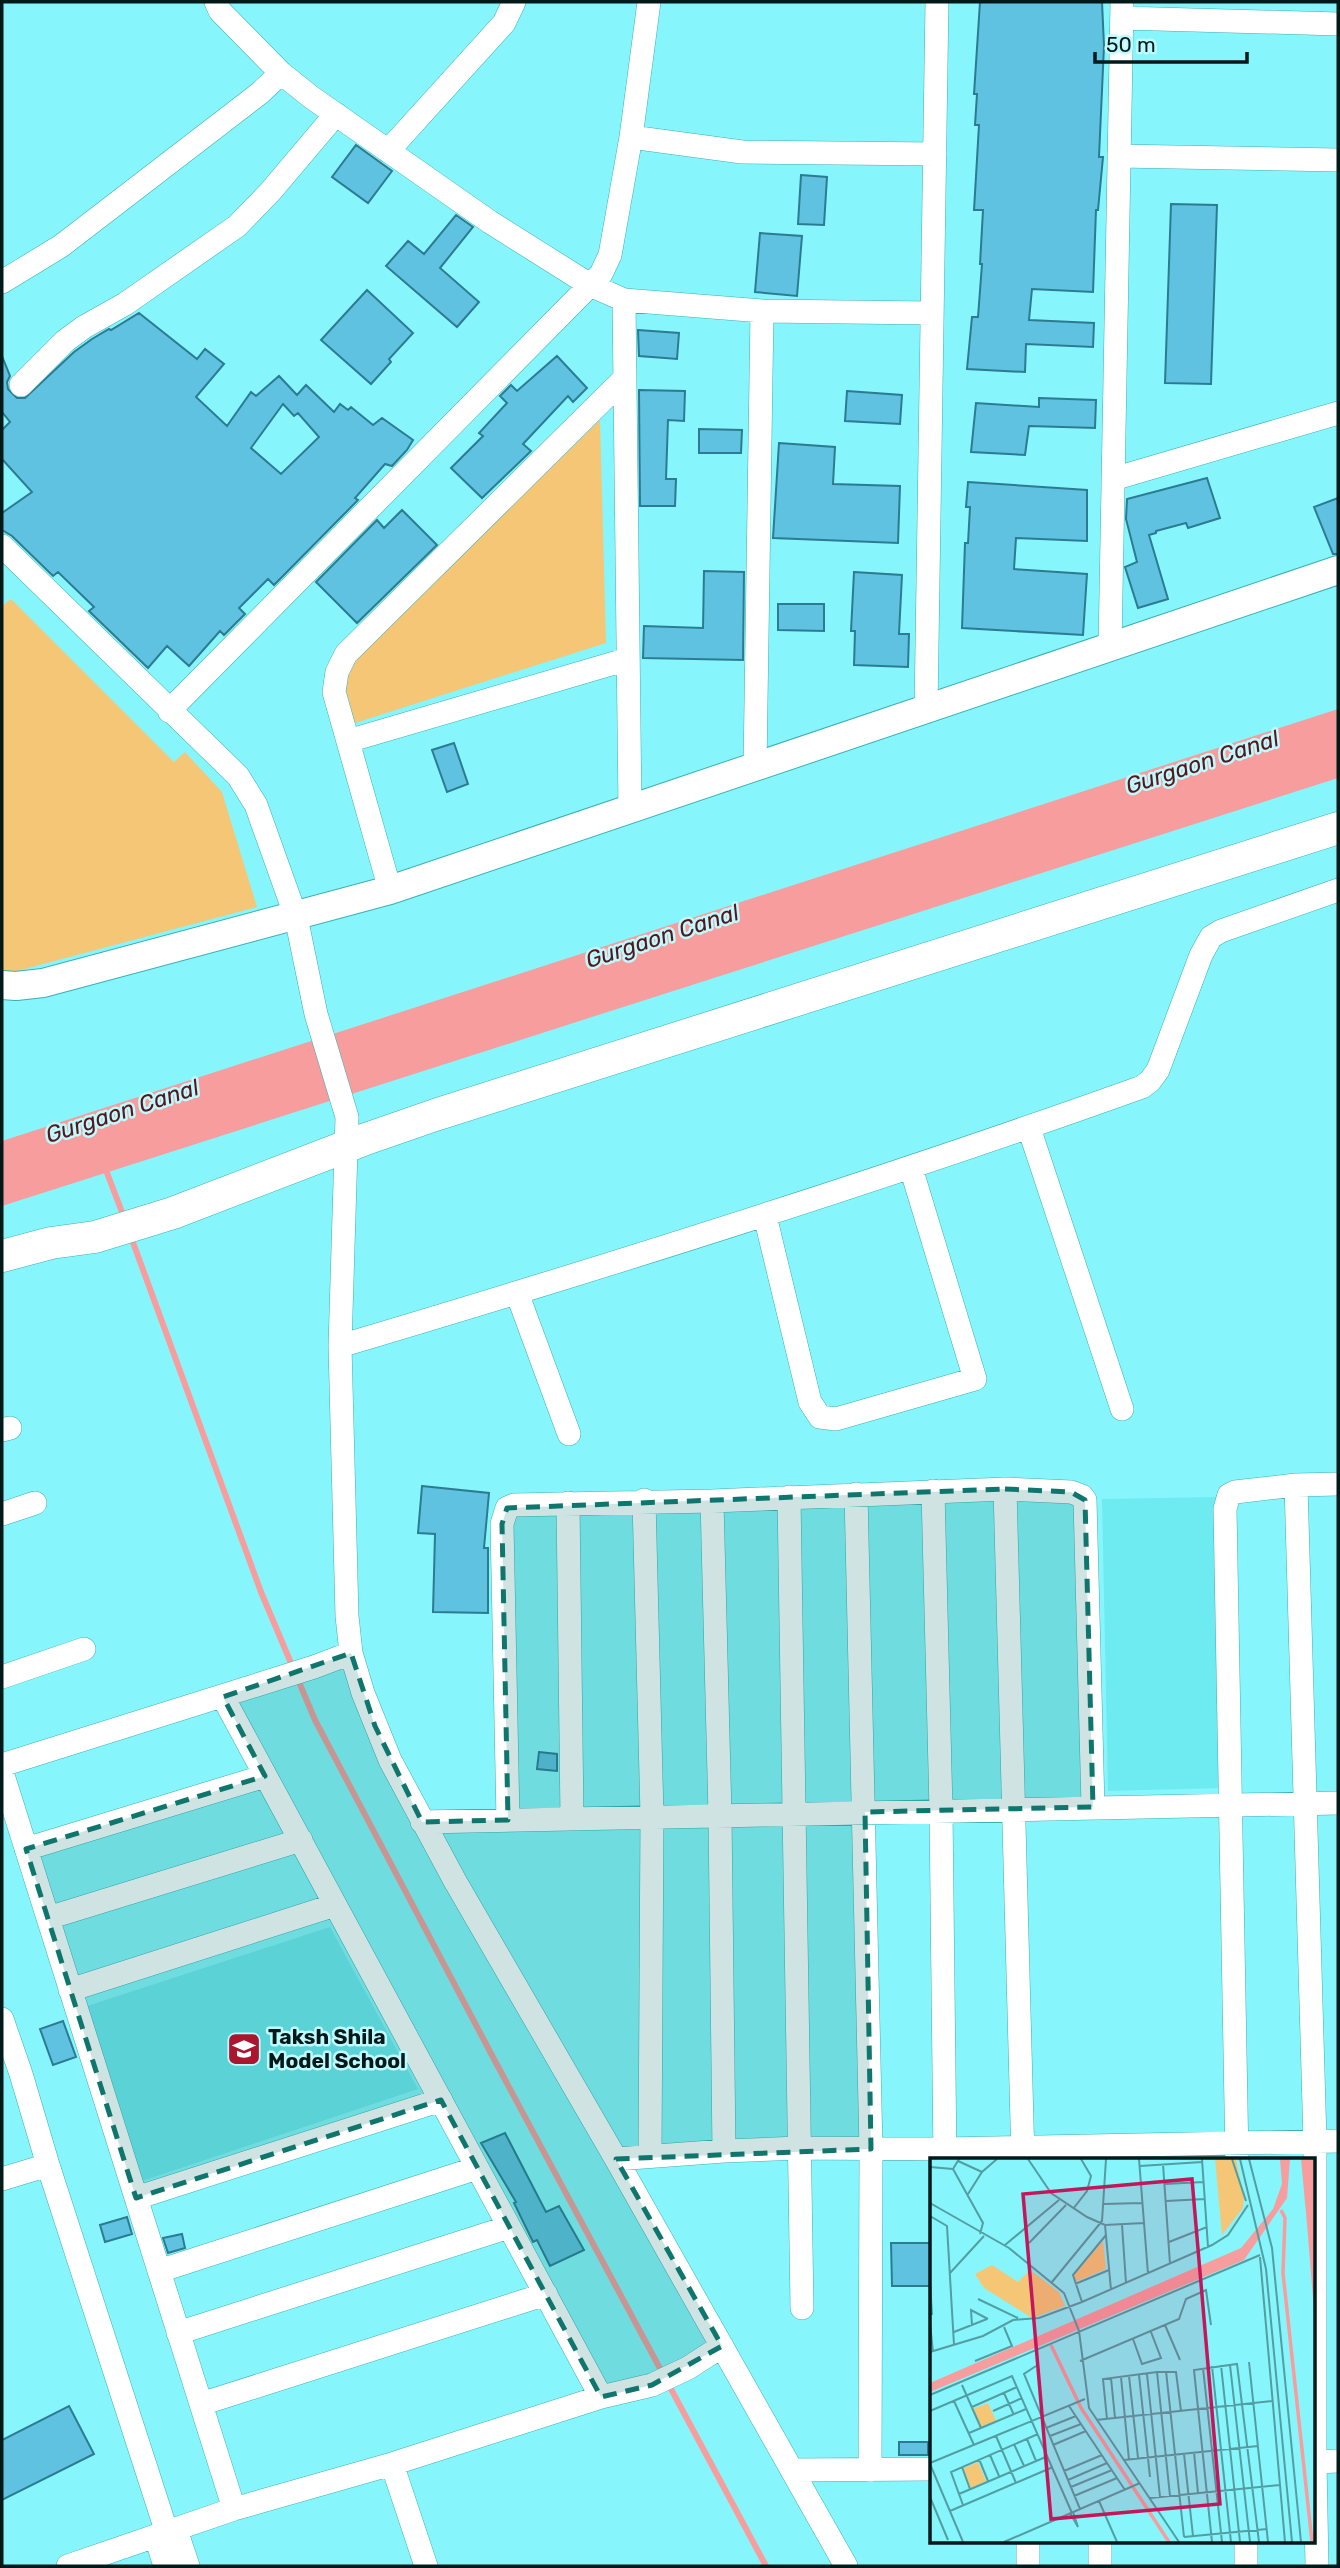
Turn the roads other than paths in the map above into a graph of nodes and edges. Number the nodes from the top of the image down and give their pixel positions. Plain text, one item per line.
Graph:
1 (216, 2) edge
2 (514, 2) edge
3 (649, 2) edge
4 (937, 2) edge
5 (1122, 10) edge
6 (1338, 24) edge
7 (281, 73) junction
8 (335, 114) junction
9 (631, 137) junction
10 (388, 151) junction
11 (935, 154) junction
12 (1119, 156) junction
13 (1338, 160) edge
14 (2, 282) edge
15 (590, 285) junction
16 (624, 300) junction
17 (762, 311) junction
18 (932, 313) junction
19 (625, 378) junction
20 (21, 385) dead end
21 (1338, 413) edge
22 (1113, 479) junction
23 (2, 546) edge
24 (1338, 570) edge
25 (1110, 647) junction
26 (628, 659) junction
27 (926, 709) junction
28 (169, 711) junction
29 (348, 741) junction
30 (755, 768) junction
31 (1338, 807) edge
32 (630, 810) junction
33 (1338, 828) edge
34 (390, 890) junction
35 (1338, 890) edge
36 (296, 917) junction
37 (2, 985) edge
38 (347, 1127) junction
39 (1028, 1128) junction
40 (911, 1168) junction
41 (765, 1216) junction
42 (93, 1226) junction
43 (2, 1235) edge
44 (2, 1256) edge
45 (517, 1293) junction
46 (340, 1346) junction
47 (1122, 1409) dead end
48 (569, 1434) dead end
49 (1338, 1484) edge
50 (1296, 1485) junction
51 (1005, 1489) junction
52 (933, 1491) junction
53 (856, 1494) junction
54 (789, 1497) junction
55 (644, 1500) junction
56 (712, 1501) junction
57 (35, 1503) dead end
58 (568, 1503) junction
59 (2, 1514) edge
60 (84, 1649) dead end
61 (351, 1653) junction
62 (2, 1677) edge
63 (223, 1697) junction
64 (2, 1765) edge
65 (2, 1772) edge
66 (265, 1776) junction
67 (1338, 1802) edge
68 (1304, 1803) junction
69 (1229, 1804) junction
70 (1093, 1807) junction
71 (1013, 1809) junction
72 (941, 1810) junction
73 (865, 1812) junction
74 (793, 1814) junction
75 (720, 1815) junction
76 (652, 1816) junction
77 (572, 1818) junction
78 (508, 1820) junction
79 (422, 1822) junction
80 (300, 1840) junction
81 (26, 1849) junction
82 (335, 1905) junction
83 (48, 1918) junction
84 (70, 1990) junction
85 (2, 2019) edge
86 (12, 2077) edge
87 (441, 2100) junction
88 (1315, 2141) junction
89 (1338, 2141) edge
90 (799, 2148) junction
91 (872, 2149) junction
92 (724, 2151) junction
93 (1093, 2152) edge
94 (1168, 2152) edge
95 (1237, 2152) edge
96 (1022, 2153) edge
97 (945, 2154) edge
98 (650, 2155) junction
99 (1315, 2158) edge
100 (616, 2159) junction
101 (48, 2165) junction
102 (477, 2168) junction
103 (2, 2179) edge
104 (136, 2198) junction
105 (509, 2227) junction
106 (159, 2271) junction
107 (545, 2294) junction
108 (802, 2308) dead end
109 (178, 2333) junction
110 (722, 2346) junction
111 (601, 2397) junction
112 (201, 2404) junction
113 (1338, 2461) edge
114 (1316, 2462) edge
115 (393, 2464) junction
116 (930, 2469) edge
117 (793, 2470) junction
118 (870, 2470) junction
119 (234, 2509) junction
120 (1316, 2531) edge
121 (166, 2533) junction
122 (1028, 2544) edge
123 (1100, 2544) edge
124 (1245, 2544) edge
125 (68, 2566) edge
126 (165, 2566) edge
127 (188, 2566) edge
128 (426, 2566) edge
129 (846, 2566) edge
130 (1028, 2566) edge
131 (1100, 2566) edge
132 (1246, 2566) edge
133 (1317, 2566) edge

1 - 7 street
2 - 10 street
3 - 9 street
4 - 11 street
5 - 6 street
5 - 12 street
7 - 8 street
7 - 14 street
8 - 10 street
8 - 20 street
9 - 11 street
9 - 15 street
10 - 15 street
11 - 18 street
12 - 13 street
12 - 22 street
15 - 16 street
15 - 28 street
16 - 17 street
16 - 19 street
17 - 18 street
17 - 30 street
18 - 27 street
19 - 26 street
19 - 29 street
21 - 22 street
22 - 25 street
23 - 28 street
24 - 25 street
25 - 27 street
26 - 29 street
26 - 32 street
27 - 30 street
28 - 36 street
29 - 34 street
30 - 32 street
31 - 38 main road
32 - 34 street
33 - 38 main road
34 - 36 street
35 - 39 street
36 - 37 street
36 - 38 street
38 - 42 main road
38 - 46 street
39 - 40 street
39 - 47 street
40 - 41 street
40 - 41 street
41 - 45 street
42 - 43 main road
42 - 44 main road
45 - 46 street
45 - 48 street
46 - 61 street
49 - 50 street
50 - 68 street
50 - 69 street
51 - 52 street
51 - 70 street
51 - 71 street
52 - 53 street
52 - 72 street
53 - 54 street
53 - 73 street
54 - 56 street
54 - 74 street
55 - 56 street
55 - 58 street
55 - 76 street
56 - 75 street
57 - 59 street
58 - 77 street
58 - 78 street
60 - 62 street
61 - 63 street
61 - 79 street
63 - 64 street
63 - 66 street
65 - 81 street
66 - 80 street
66 - 81 street
67 - 68 street
68 - 69 street
68 - 88 street
69 - 70 street
69 - 95 street
70 - 71 street
71 - 72 street
71 - 96 street
72 - 73 street
72 - 97 street
73 - 74 street
73 - 91 street
74 - 75 street
74 - 90 street
75 - 76 street
75 - 92 street
76 - 77 street
76 - 98 street
77 - 78 street
78 - 79 street
79 - 100 street
80 - 82 street
80 - 83 street
81 - 83 street
82 - 84 street
82 - 87 street
83 - 84 street
84 - 104 street
85 - 86 street
86 - 101 street
87 - 102 street
87 - 104 street
88 - 89 street
88 - 95 street
88 - 99 street
90 - 91 street
90 - 92 street
90 - 108 street
91 - 97 street
91 - 118 street
92 - 98 street
93 - 94 street
93 - 96 street
94 - 95 street
96 - 97 street
98 - 100 street
100 - 110 street
101 - 103 street
101 - 121 street
102 - 105 street
102 - 106 street
104 - 106 street
105 - 107 street
105 - 109 street
106 - 109 street
107 - 111 street
107 - 112 street
109 - 112 street
110 - 111 street
110 - 117 street
111 - 115 street
112 - 119 street
113 - 114 street
115 - 119 street
115 - 128 street
116 - 118 street
117 - 118 street
117 - 129 street
119 - 121 street
120 - 133 street
121 - 125 street
121 - 126 street
121 - 127 street
122 - 130 street
123 - 131 street
124 - 132 street

